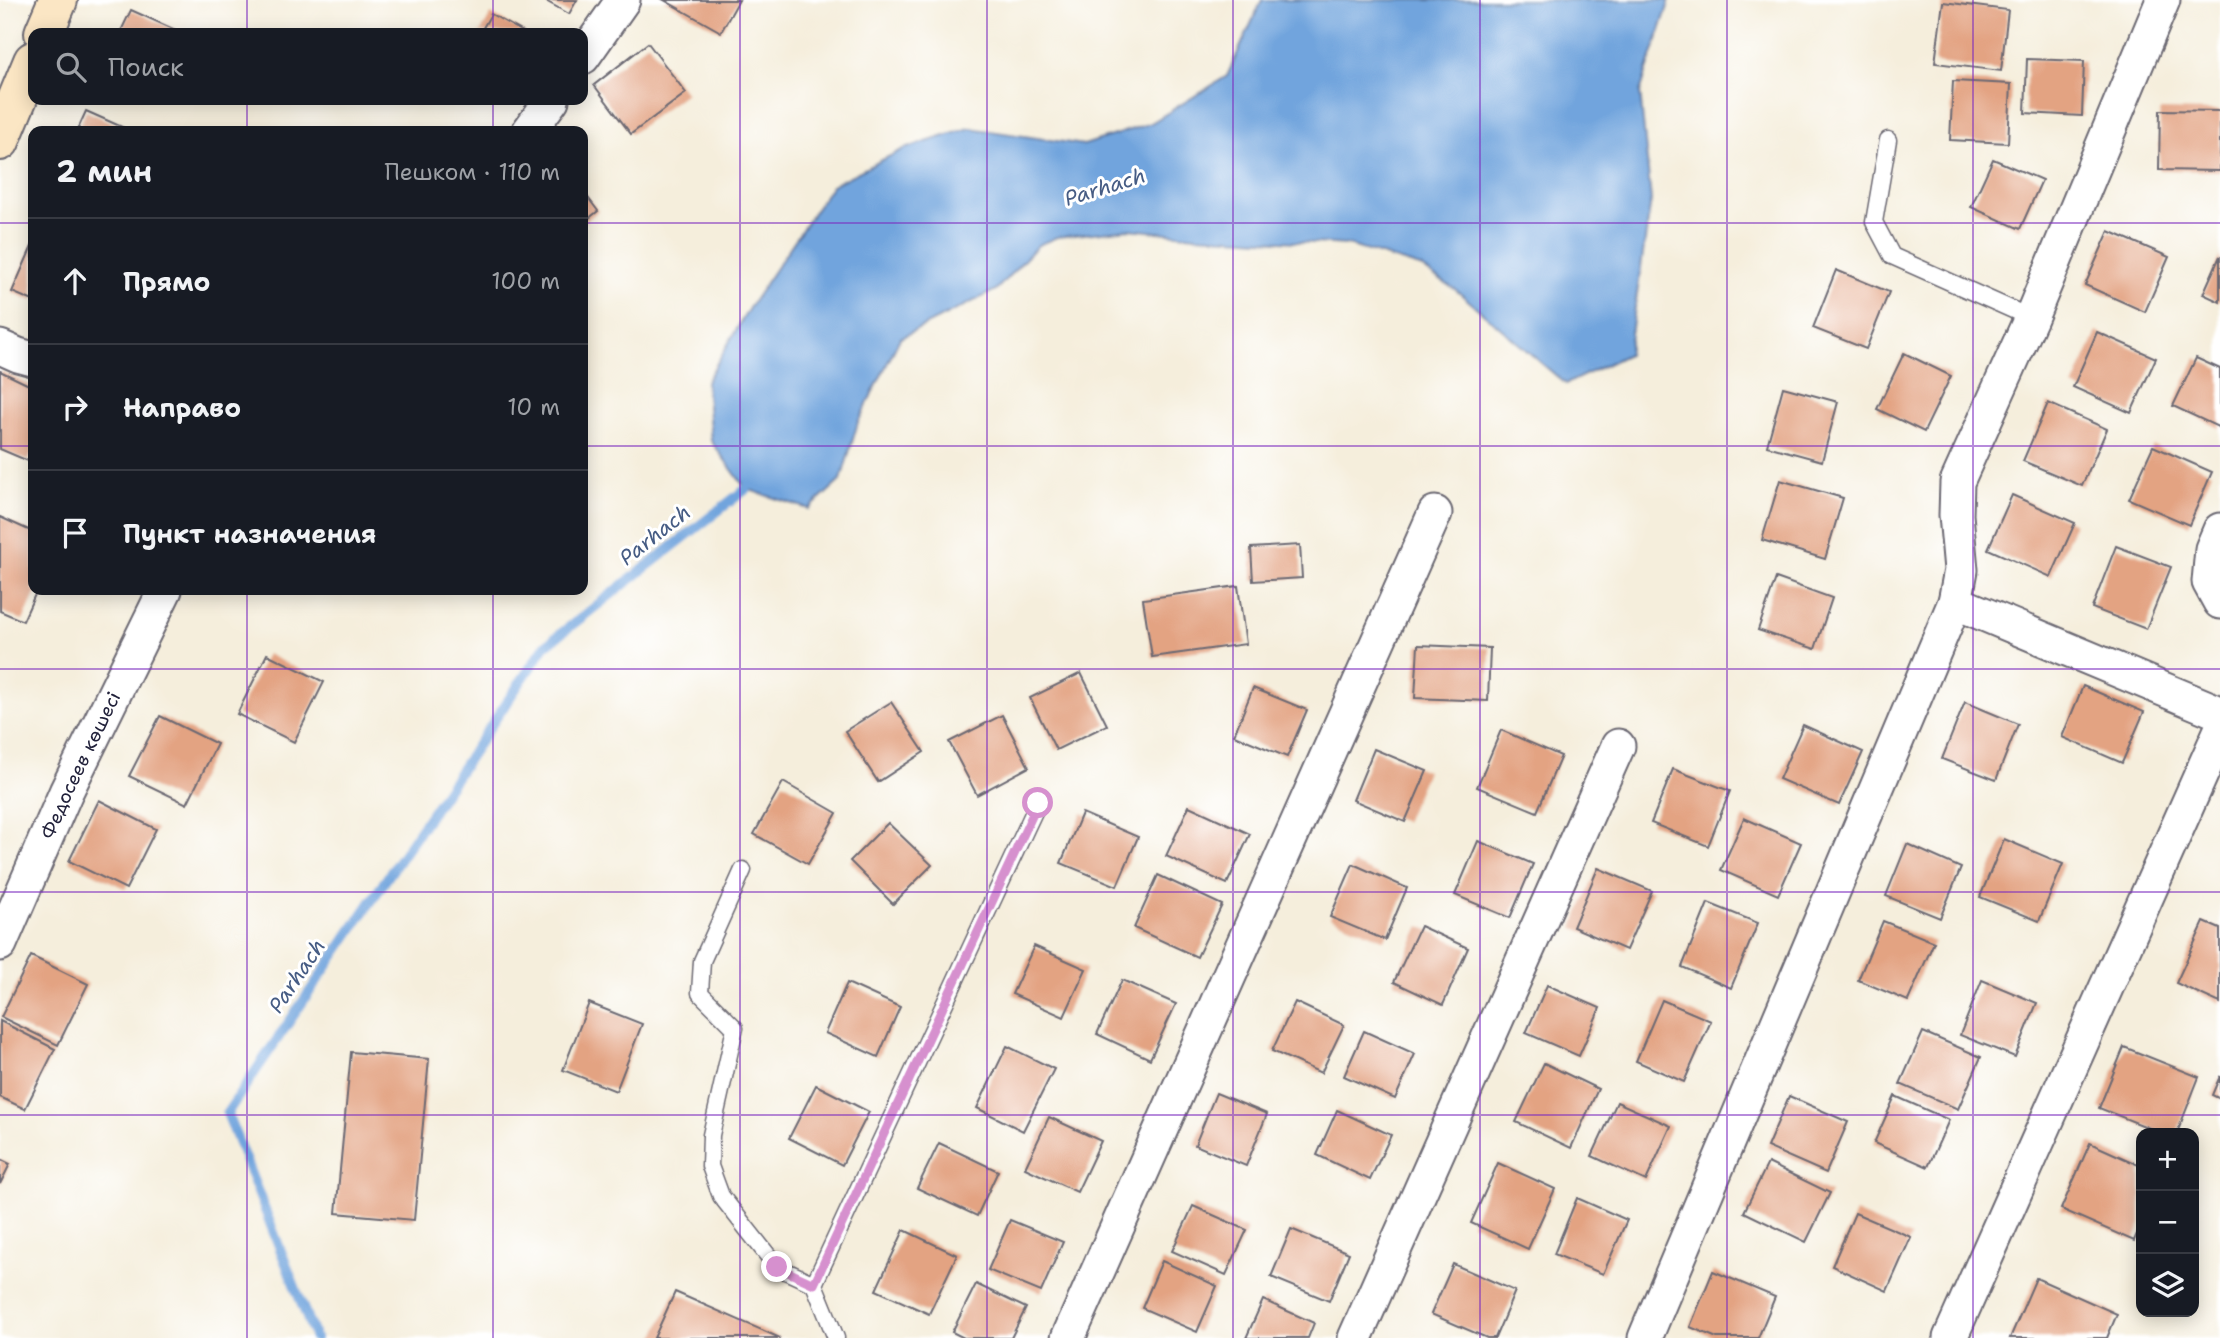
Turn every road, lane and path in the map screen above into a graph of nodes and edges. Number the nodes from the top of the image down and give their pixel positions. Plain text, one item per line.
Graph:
1 (58, 0) edge
2 (623, 0) edge
3 (2162, 0) edge
4 (46, 28) edge
5 (588, 50) edge
6 (28, 73) edge
7 (548, 105) edge
8 (534, 126) edge
9 (1888, 140) dead end
10 (0, 141) edge
11 (2031, 318) junction
12 (0, 347) edge
13 (28, 358) edge
14 (1434, 513) dead end
15 (2220, 530) edge
16 (163, 595) edge
17 (1955, 602) junction
18 (2220, 602) edge
19 (2220, 713) edge
20 (2220, 732) edge
21 (1618, 746) dead end
22 (1038, 803) dead end
23 (743, 870) dead end
24 (0, 944) edge
25 (814, 1284) junction
26 (836, 1338) edge
27 (1068, 1338) edge
28 (1355, 1338) edge
29 (1645, 1338) edge
30 (1950, 1338) edge

1 - 4 main road
2 - 5 street
3 - 11 street
6 - 10 main road
7 - 8 street
9 - 11 lane
11 - 17 street
12 - 13 street
14 - 27 street
15 - 18 street
16 - 24 street, Федосеев көшесі
17 - 19 street
17 - 29 street
20 - 30 street
21 - 28 street
22 - 25 lane
23 - 25 lane
25 - 26 lane

